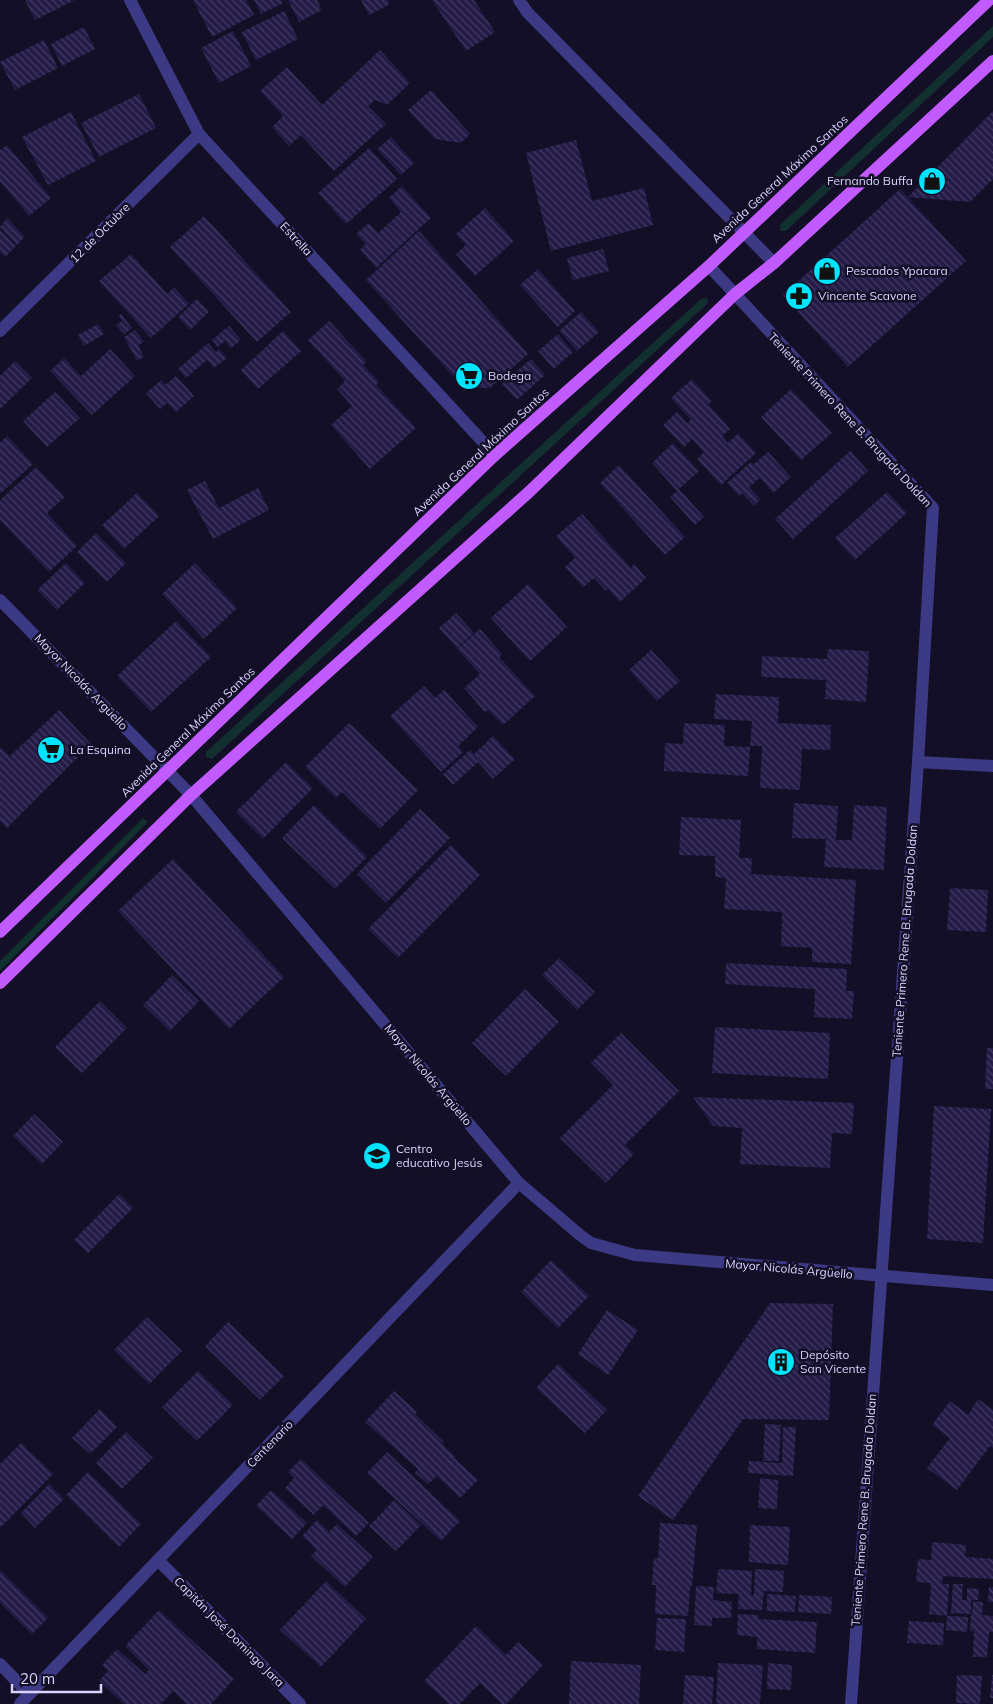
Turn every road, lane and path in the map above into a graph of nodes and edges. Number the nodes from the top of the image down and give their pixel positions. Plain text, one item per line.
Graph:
1 (130, 0) edge
2 (519, 0) edge
3 (989, 0) edge
4 (993, 61) edge
5 (199, 134) junction
6 (745, 232) junction
7 (774, 262) junction
8 (709, 266) junction
9 (735, 294) junction
10 (0, 331) edge
11 (495, 456) junction
12 (0, 600) edge
13 (918, 762) junction
14 (993, 766) edge
15 (168, 770) junction
16 (191, 796) junction
17 (0, 932) edge
18 (0, 983) edge
19 (519, 1183) junction
20 (880, 1277) junction
21 (993, 1285) edge
22 (158, 1560) junction
23 (0, 1664) edge
24 (29, 1694) junction
25 (20, 1704) edge
26 (300, 1704) edge
27 (851, 1704) edge

1 - 5 street, Estrella
2 - 6 street
3 - 6 main road, Avenida General Máximo Santos
4 - 7 main road
5 - 10 street, 12 de Octubre
5 - 11 street, Estrella
6 - 7 street
6 - 8 main road, Avenida General Máximo Santos
7 - 9 main road
8 - 9 street, Teniente Primero Rene B. Brugada Doldan
8 - 11 main road, Avenida General Máximo Santos
9 - 13 street, Teniente Primero Rene B. Brugada Doldan
9 - 16 main road
11 - 15 main road, Avenida General Máximo Santos
12 - 15 street, Mayor Nicolás Argüello
13 - 14 street
13 - 20 street, Teniente Primero Rene B. Brugada Doldan
15 - 16 street, Mayor Nicolás Argüello
15 - 17 main road, Avenida General Máximo Santos
16 - 18 main road
16 - 19 street, Mayor Nicolás Argüello
19 - 20 street, Mayor Nicolás Argüello
19 - 22 street, Centenario
20 - 21 street, Mayor Nicolás Argüello
20 - 27 street, Teniente Primero Rene B. Brugada Doldan
22 - 24 street, Centenario
22 - 26 street, Capitán José Domingo Jara
23 - 24 street
24 - 25 street, Centenario

